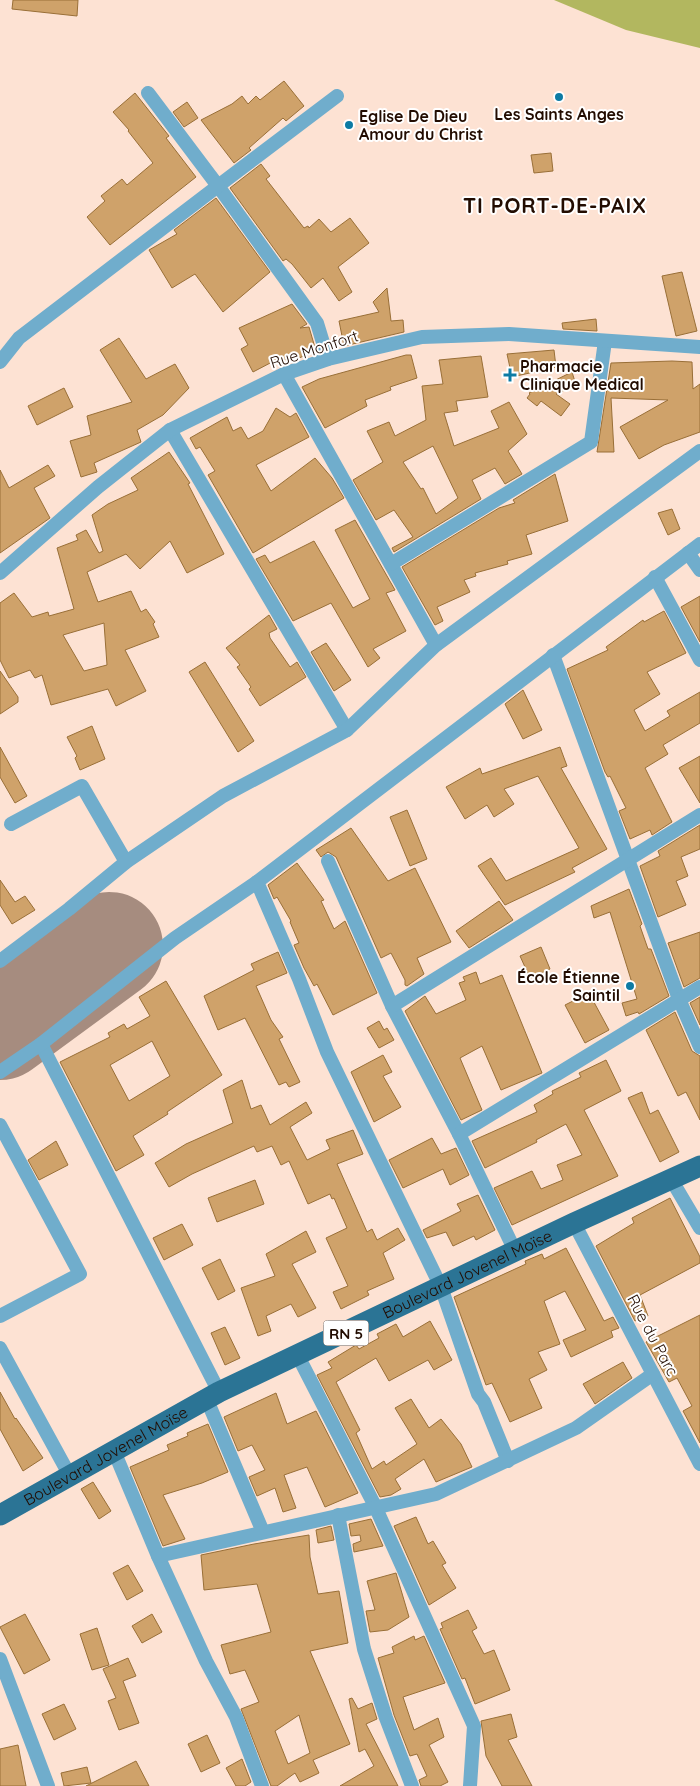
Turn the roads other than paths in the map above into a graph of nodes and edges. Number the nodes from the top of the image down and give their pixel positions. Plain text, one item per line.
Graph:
1 (148, 93) dead end
2 (337, 96) dead end
3 (218, 186) junction
4 (604, 341) junction
5 (700, 347) edge
6 (328, 359) junction
7 (0, 362) edge
8 (284, 374) junction
9 (170, 430) junction
10 (700, 451) edge
11 (700, 544) edge
12 (688, 553) junction
13 (391, 564) junction
14 (700, 570) edge
15 (0, 573) edge
16 (655, 578) junction
17 (436, 645) junction
18 (553, 655) junction
19 (700, 660) edge
20 (347, 730) junction
21 (700, 815) edge
22 (11, 824) dead end
23 (627, 860) junction
24 (126, 862) junction
25 (328, 862) dead end
26 (257, 882) junction
27 (0, 961) edge
28 (700, 987) edge
29 (679, 999) junction
30 (392, 1006) junction
31 (41, 1044) junction
32 (700, 1047) edge
33 (0, 1072) edge
34 (0, 1125) edge
35 (459, 1134) junction
36 (700, 1166) edge
37 (671, 1179) junction
38 (574, 1223) junction
39 (700, 1228) edge
40 (515, 1251) junction
41 (441, 1287) junction
42 (0, 1316) edge
43 (0, 1348) edge
44 (298, 1356) junction
45 (653, 1374) junction
46 (213, 1396) junction
47 (114, 1451) junction
48 (508, 1460) junction
49 (700, 1464) edge
50 (70, 1476) junction
51 (375, 1506) junction
52 (338, 1514) junction
53 (0, 1515) edge
54 (263, 1532) junction
55 (158, 1556) junction
56 (0, 1659) edge
57 (48, 1786) edge
58 (262, 1786) edge
59 (412, 1786) edge
60 (470, 1786) edge

1 - 3 street
2 - 3 street
3 - 6 street
3 - 7 street
4 - 5 street, Rue Monfort
4 - 6 street, Rue Monfort
4 - 13 street
6 - 8 street, Rue Monfort
8 - 9 street, Rue Monfort
8 - 13 street
9 - 15 street, Rue Monfort
9 - 20 street
10 - 17 street
11 - 12 street
12 - 14 street
12 - 16 street
13 - 17 street
16 - 18 street
16 - 19 street
17 - 20 street
18 - 23 street
18 - 26 street
20 - 24 street
21 - 23 street
22 - 24 street
23 - 29 street
23 - 30 street
24 - 27 street
25 - 30 street
26 - 31 street
26 - 41 street
28 - 29 street
29 - 32 street
29 - 35 street
30 - 35 street
31 - 33 street
31 - 46 street
34 - 42 street
35 - 40 street
36 - 37 main road, Boulevard Jovenel Moïse / RN 5
37 - 38 main road, Boulevard Jovenel Moïse / RN 5
37 - 39 street
38 - 40 main road, Boulevard Jovenel Moïse / RN 5
38 - 45 street, Rue du Parc
40 - 41 main road, Boulevard Jovenel Moïse / RN 5
41 - 44 main road, Boulevard Jovenel Moïse / RN 5
41 - 48 street
43 - 50 street
44 - 46 main road, Boulevard Jovenel Moïse / RN 5
44 - 51 street
45 - 48 street
45 - 49 street, Rue du Parc
46 - 47 main road, Boulevard Jovenel Moïse / RN 5
46 - 54 street
47 - 50 main road, Boulevard Jovenel Moïse / RN 5
47 - 55 street
48 - 51 street
50 - 53 main road, Boulevard Jovenel Moïse / RN 5
51 - 52 street
51 - 60 street
52 - 54 street
52 - 59 street
54 - 55 street
55 - 58 street
56 - 57 street

